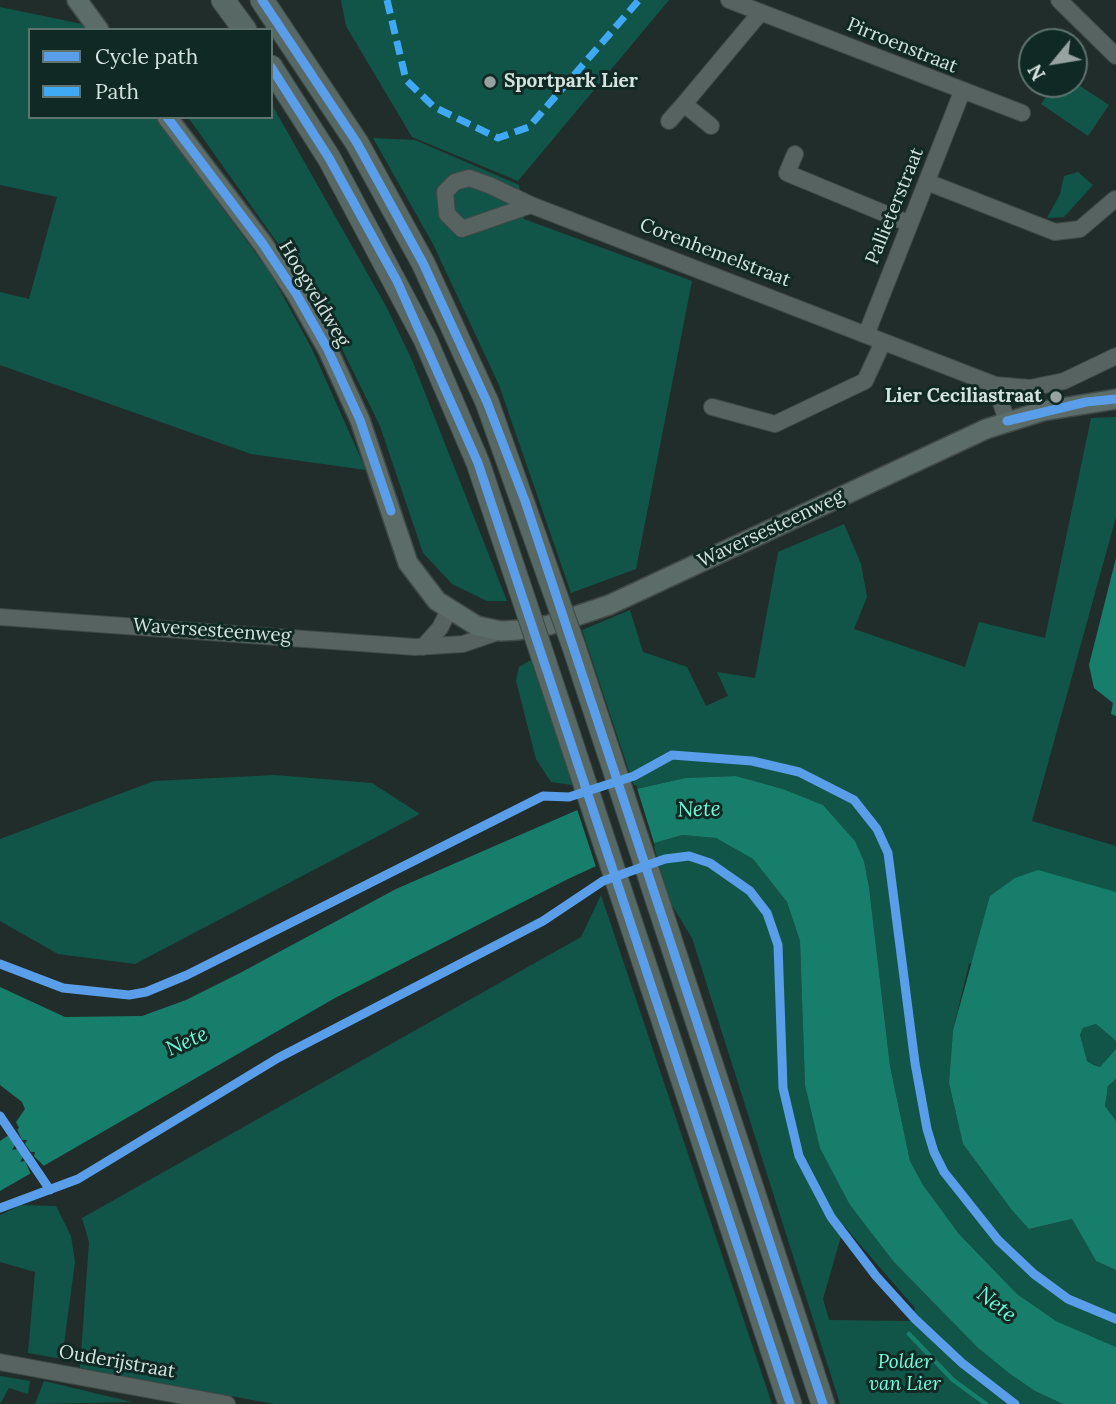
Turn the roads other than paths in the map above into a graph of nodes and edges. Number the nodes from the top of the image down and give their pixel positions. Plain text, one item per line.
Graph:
1 (76, 0) edge
2 (223, 0) edge
3 (262, 0) edge
4 (729, 0) edge
5 (1059, 0) edge
6 (761, 12) junction
7 (97, 28) edge
8 (244, 28) edge
9 (1116, 56) edge
10 (273, 70) edge
11 (962, 92) junction
12 (684, 104) junction
13 (1022, 113) dead end
14 (169, 119) edge
15 (669, 121) dead end
16 (711, 126) dead end
17 (795, 154) dead end
18 (927, 182) junction
19 (1115, 199) edge
20 (531, 205) junction
21 (910, 224) junction
22 (866, 335) junction
23 (883, 342) junction
24 (1112, 358) edge
25 (995, 385) junction
26 (1116, 399) edge
27 (712, 407) dead end
28 (1007, 421) junction
29 (449, 610) junction
30 (0, 617) edge
31 (501, 631) junction
32 (423, 647) junction
33 (0, 1362) edge
34 (227, 1404) edge
35 (790, 1404) edge
36 (823, 1404) edge

1 - 7 main road
2 - 8 highway
3 - 36 highway, bridge
4 - 6 street, Pirroenstraat
5 - 9 street
6 - 11 street, Pirroenstraat
6 - 12 street
10 - 35 highway, bridge
11 - 13 street, Pirroenstraat
11 - 18 street, Pallieterstraat
12 - 15 street
12 - 16 street
14 - 29 main road, Hoogveldweg
17 - 21 street
18 - 19 street
18 - 21 street, Pallieterstraat
20 - 20 street, Corenhemelstraat
20 - 22 street, Corenhemelstraat
21 - 22 street, Pallieterstraat
22 - 23 street, Corenhemelstraat
23 - 25 street, Corenhemelstraat
23 - 27 street
24 - 25 street, Corenhemelstraat
25 - 28 street
26 - 28 main road, Waversesteenweg
28 - 31 main road, Waversesteenweg
29 - 31 main road, Hoogveldweg
29 - 32 street
30 - 32 street, Waversesteenweg
31 - 32 street, Waversesteenweg
33 - 34 street, Ouderijstraat

